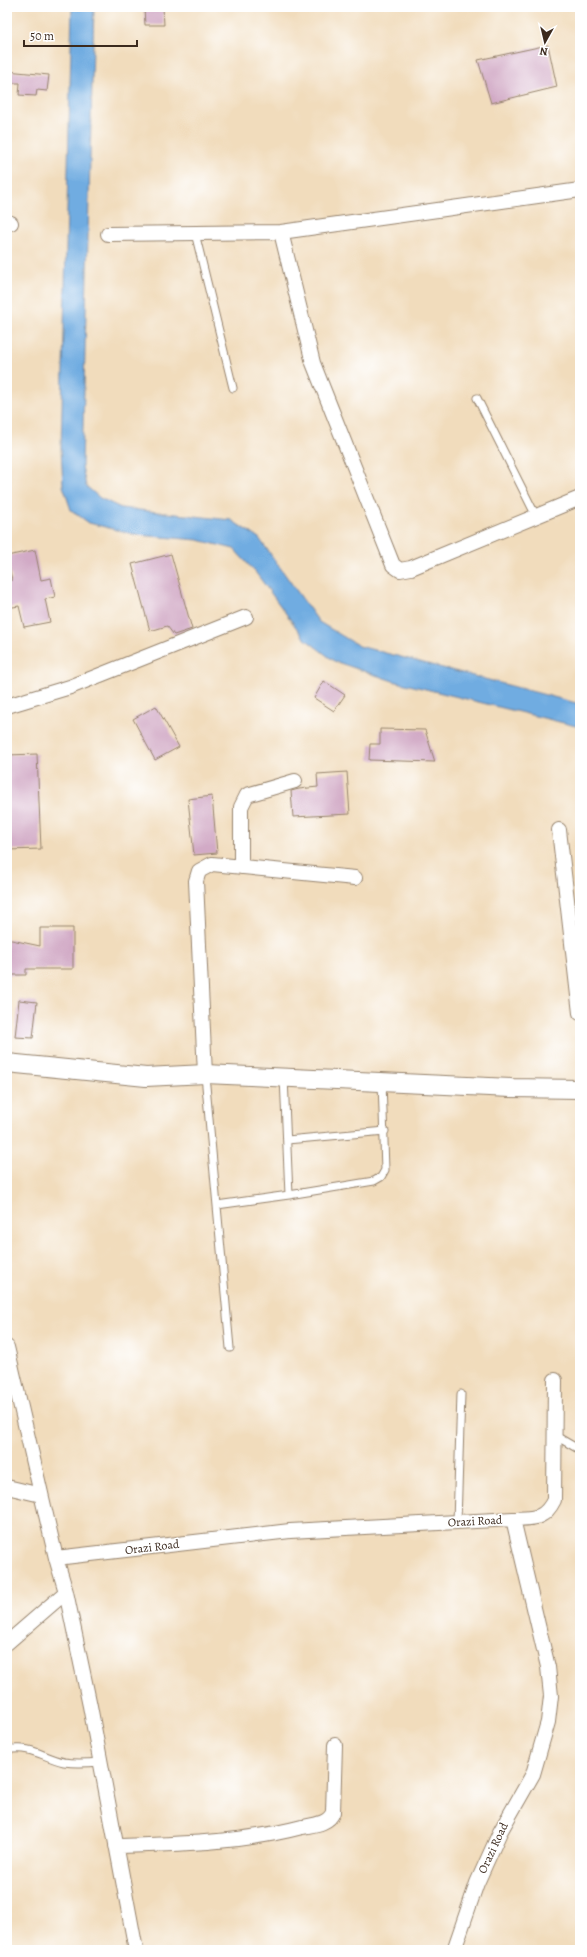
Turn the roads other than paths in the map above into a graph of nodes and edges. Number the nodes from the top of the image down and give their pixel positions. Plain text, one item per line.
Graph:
1 (580, 190) edge
2 (281, 232) junction
3 (195, 233) junction
4 (108, 234) dead end
5 (233, 388) dead end
6 (477, 398) dead end
7 (580, 498) edge
8 (536, 516) junction
9 (246, 617) dead end
10 (7, 706) edge
11 (295, 781) dead end
12 (559, 830) dead end
13 (241, 867) junction
14 (355, 878) dead end
15 (580, 1013) edge
16 (7, 1063) edge
17 (205, 1074) junction
18 (284, 1077) junction
19 (382, 1082) junction
20 (580, 1089) edge
21 (385, 1131) junction
22 (286, 1140) junction
23 (289, 1195) junction
24 (217, 1205) junction
25 (7, 1347) edge
26 (230, 1348) dead end
27 (554, 1380) dead end
28 (461, 1394) dead end
29 (554, 1435) junction
30 (580, 1450) edge
31 (7, 1487) edge
32 (41, 1494) junction
33 (513, 1519) junction
34 (457, 1522) junction
35 (56, 1558) junction
36 (66, 1592) junction
37 (7, 1643) edge
38 (335, 1746) dead end
39 (7, 1750) edge
40 (101, 1762) junction
41 (116, 1846) junction
42 (136, 1950) edge
43 (454, 1950) edge

1 - 2 street
2 - 3 street
2 - 8 street
3 - 4 street
3 - 5 lane
6 - 8 lane
7 - 8 street
9 - 10 street
11 - 13 street
12 - 15 street
13 - 14 street
13 - 17 street
16 - 17 street
17 - 18 street
17 - 24 lane
18 - 19 street
18 - 22 lane
19 - 20 street
19 - 21 lane
21 - 22 lane
21 - 23 lane
22 - 23 lane
23 - 24 lane
24 - 26 lane
25 - 32 street
27 - 29 street
28 - 34 lane
29 - 30 lane
29 - 33 street
31 - 32 street
32 - 35 street
33 - 34 street, Orazi Road
33 - 43 street, Orazi Road
34 - 35 street, Orazi Road
35 - 36 street
36 - 37 street
36 - 40 street
38 - 41 street
39 - 40 lane
40 - 41 street
41 - 42 street

